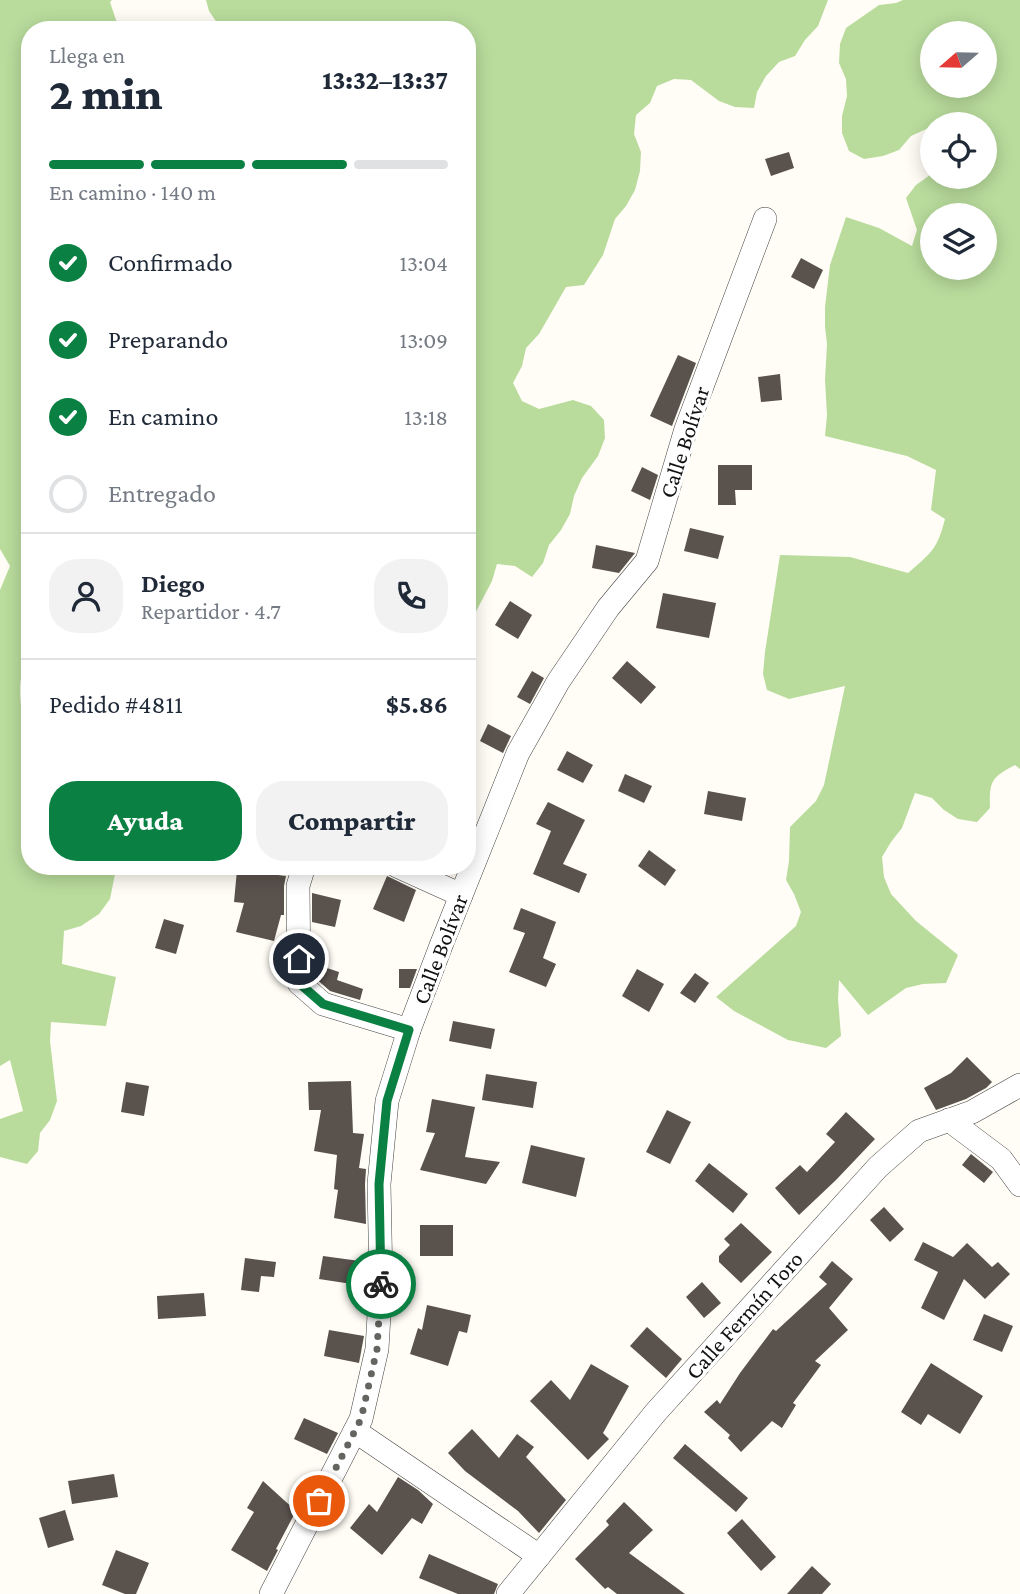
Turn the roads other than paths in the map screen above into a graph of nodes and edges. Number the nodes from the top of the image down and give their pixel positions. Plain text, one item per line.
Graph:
1 (765, 219) dead end
2 (476, 858) edge
3 (301, 875) edge
4 (417, 875) edge
5 (469, 875) edge
6 (461, 895) junction
7 (409, 1030) junction
8 (1020, 1085) edge
9 (949, 1120) junction
10 (1020, 1185) edge
11 (355, 1431) junction
12 (539, 1556) junction
13 (271, 1594) edge
14 (508, 1594) edge

1 - 2 street, Calle Bolívar
3 - 7 street
4 - 6 street
5 - 6 street, Calle Bolívar
6 - 7 street, Calle Bolívar
7 - 11 street, Calle Bolívar
8 - 9 street, Calle Fermín Toro
9 - 10 street
9 - 12 street, Calle Fermín Toro
11 - 12 street
11 - 13 street, Calle Bolívar
12 - 14 street, Calle Fermín Toro

